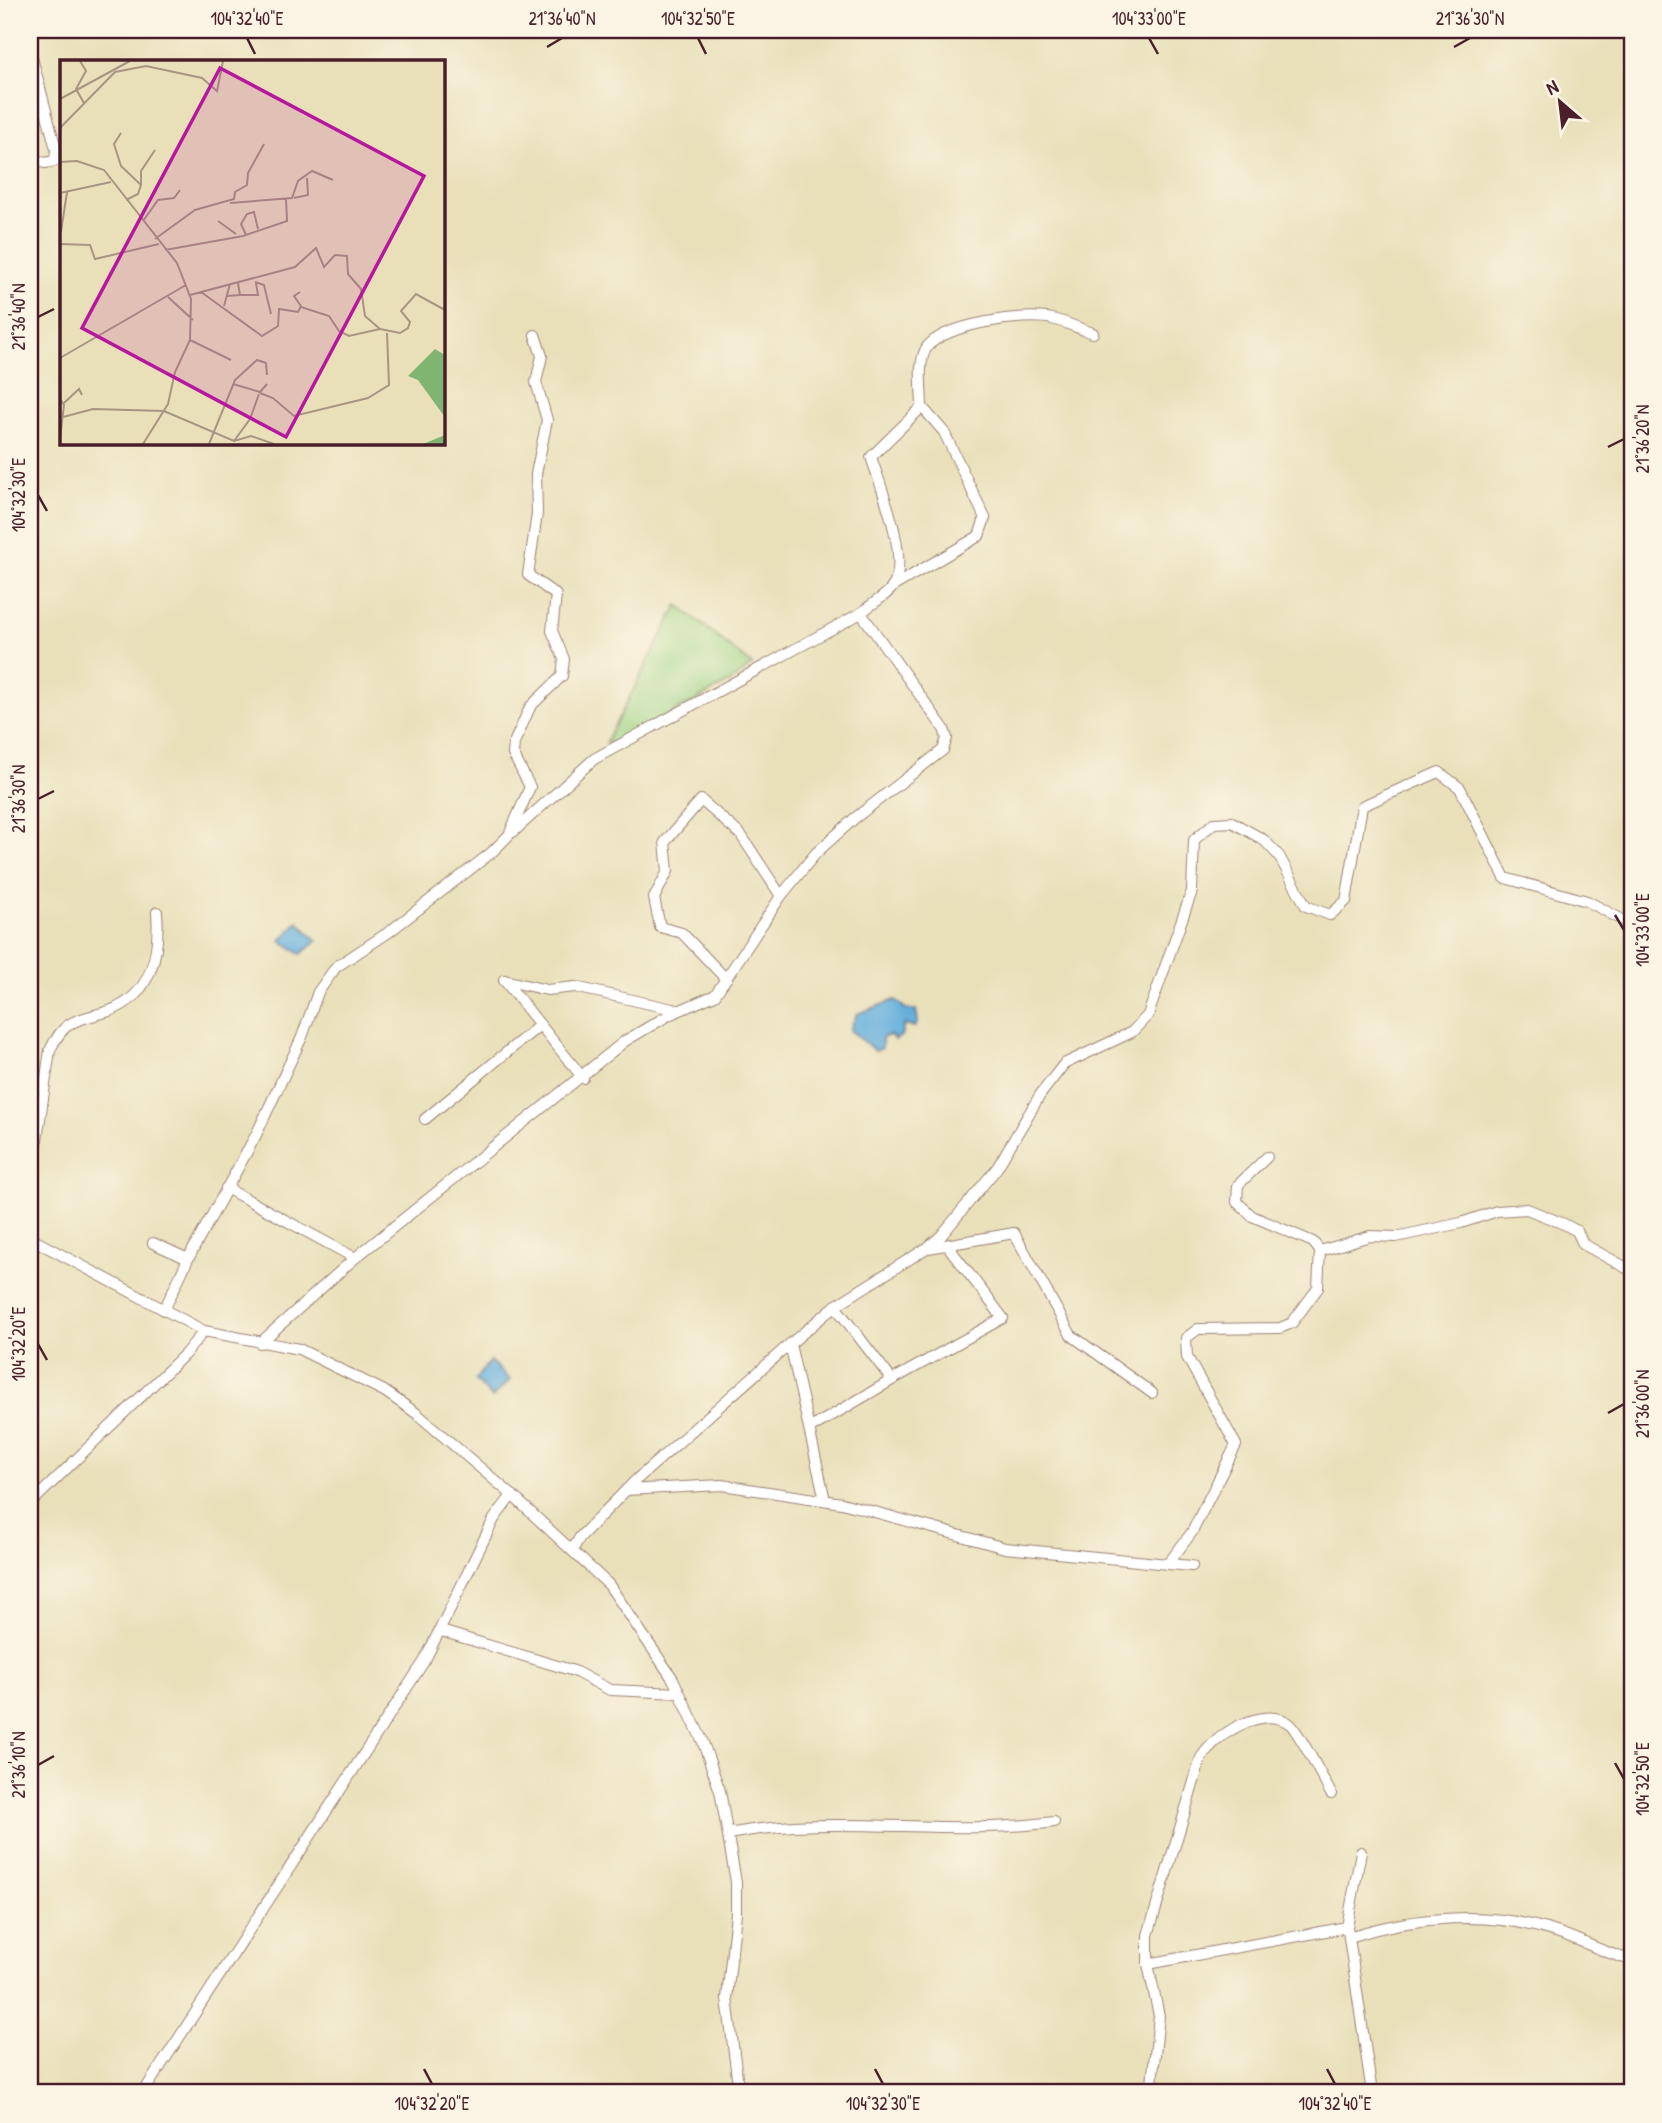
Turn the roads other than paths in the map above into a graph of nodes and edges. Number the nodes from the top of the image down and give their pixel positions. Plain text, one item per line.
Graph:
1 (30, 50) edge
2 (30, 158) edge
3 (1093, 333) dead end
4 (535, 335) dead end
5 (922, 407) junction
6 (892, 587) junction
7 (861, 613) junction
8 (509, 835) junction
9 (781, 896) junction
10 (157, 912) dead end
11 (1632, 925) edge
12 (726, 979) junction
13 (680, 1011) junction
14 (540, 1025) junction
15 (583, 1078) junction
16 (425, 1119) dead end
17 (1267, 1157) dead end
18 (30, 1188) edge
19 (226, 1188) junction
20 (30, 1238) edge
21 (153, 1242) dead end
22 (947, 1245) junction
23 (928, 1248) junction
24 (1320, 1251) junction
25 (355, 1258) junction
26 (188, 1259) junction
27 (1632, 1271) edge
28 (835, 1306) junction
29 (164, 1310) junction
30 (204, 1331) junction
31 (260, 1343) junction
32 (790, 1344) junction
33 (892, 1380) junction
34 (1152, 1394) dead end
35 (809, 1429) junction
36 (626, 1490) junction
37 (512, 1495) junction
38 (825, 1500) junction
39 (30, 1504) edge
40 (573, 1549) junction
41 (1168, 1564) junction
42 (1192, 1566) dead end
43 (441, 1631) junction
44 (680, 1693) junction
45 (1331, 1794) dead end
46 (1054, 1822) dead end
47 (728, 1833) junction
48 (1362, 1852) dead end
49 (1348, 1932) junction
50 (1632, 1960) edge
51 (1148, 1964) junction
52 (143, 2093) edge
53 (739, 2093) edge
54 (1151, 2093) edge
55 (1373, 2093) edge

1 - 2 street
3 - 5 street
4 - 8 street
5 - 6 street
5 - 6 street
6 - 7 street
7 - 8 street
7 - 9 street
8 - 19 street
9 - 12 street
9 - 12 street
10 - 18 street
11 - 23 street
12 - 13 street
13 - 14 street
13 - 15 street
14 - 15 street
14 - 16 street
15 - 25 street
17 - 24 street
19 - 25 street
19 - 26 street
20 - 29 street
21 - 26 street
22 - 23 street
22 - 33 street
22 - 34 street
23 - 28 street
24 - 27 street
24 - 41 street
25 - 31 street
26 - 29 street
28 - 32 street
28 - 33 street
29 - 30 street
30 - 31 street
30 - 39 street
31 - 37 street
32 - 35 street
32 - 36 street
33 - 35 street
35 - 38 street
36 - 38 street
36 - 40 street
37 - 40 street
37 - 43 street
38 - 41 street
40 - 44 street
41 - 42 street
43 - 44 street
43 - 52 street
44 - 47 street
45 - 51 street
46 - 47 street
47 - 53 street
48 - 49 street
49 - 50 street
49 - 51 street
49 - 55 street
51 - 54 street

